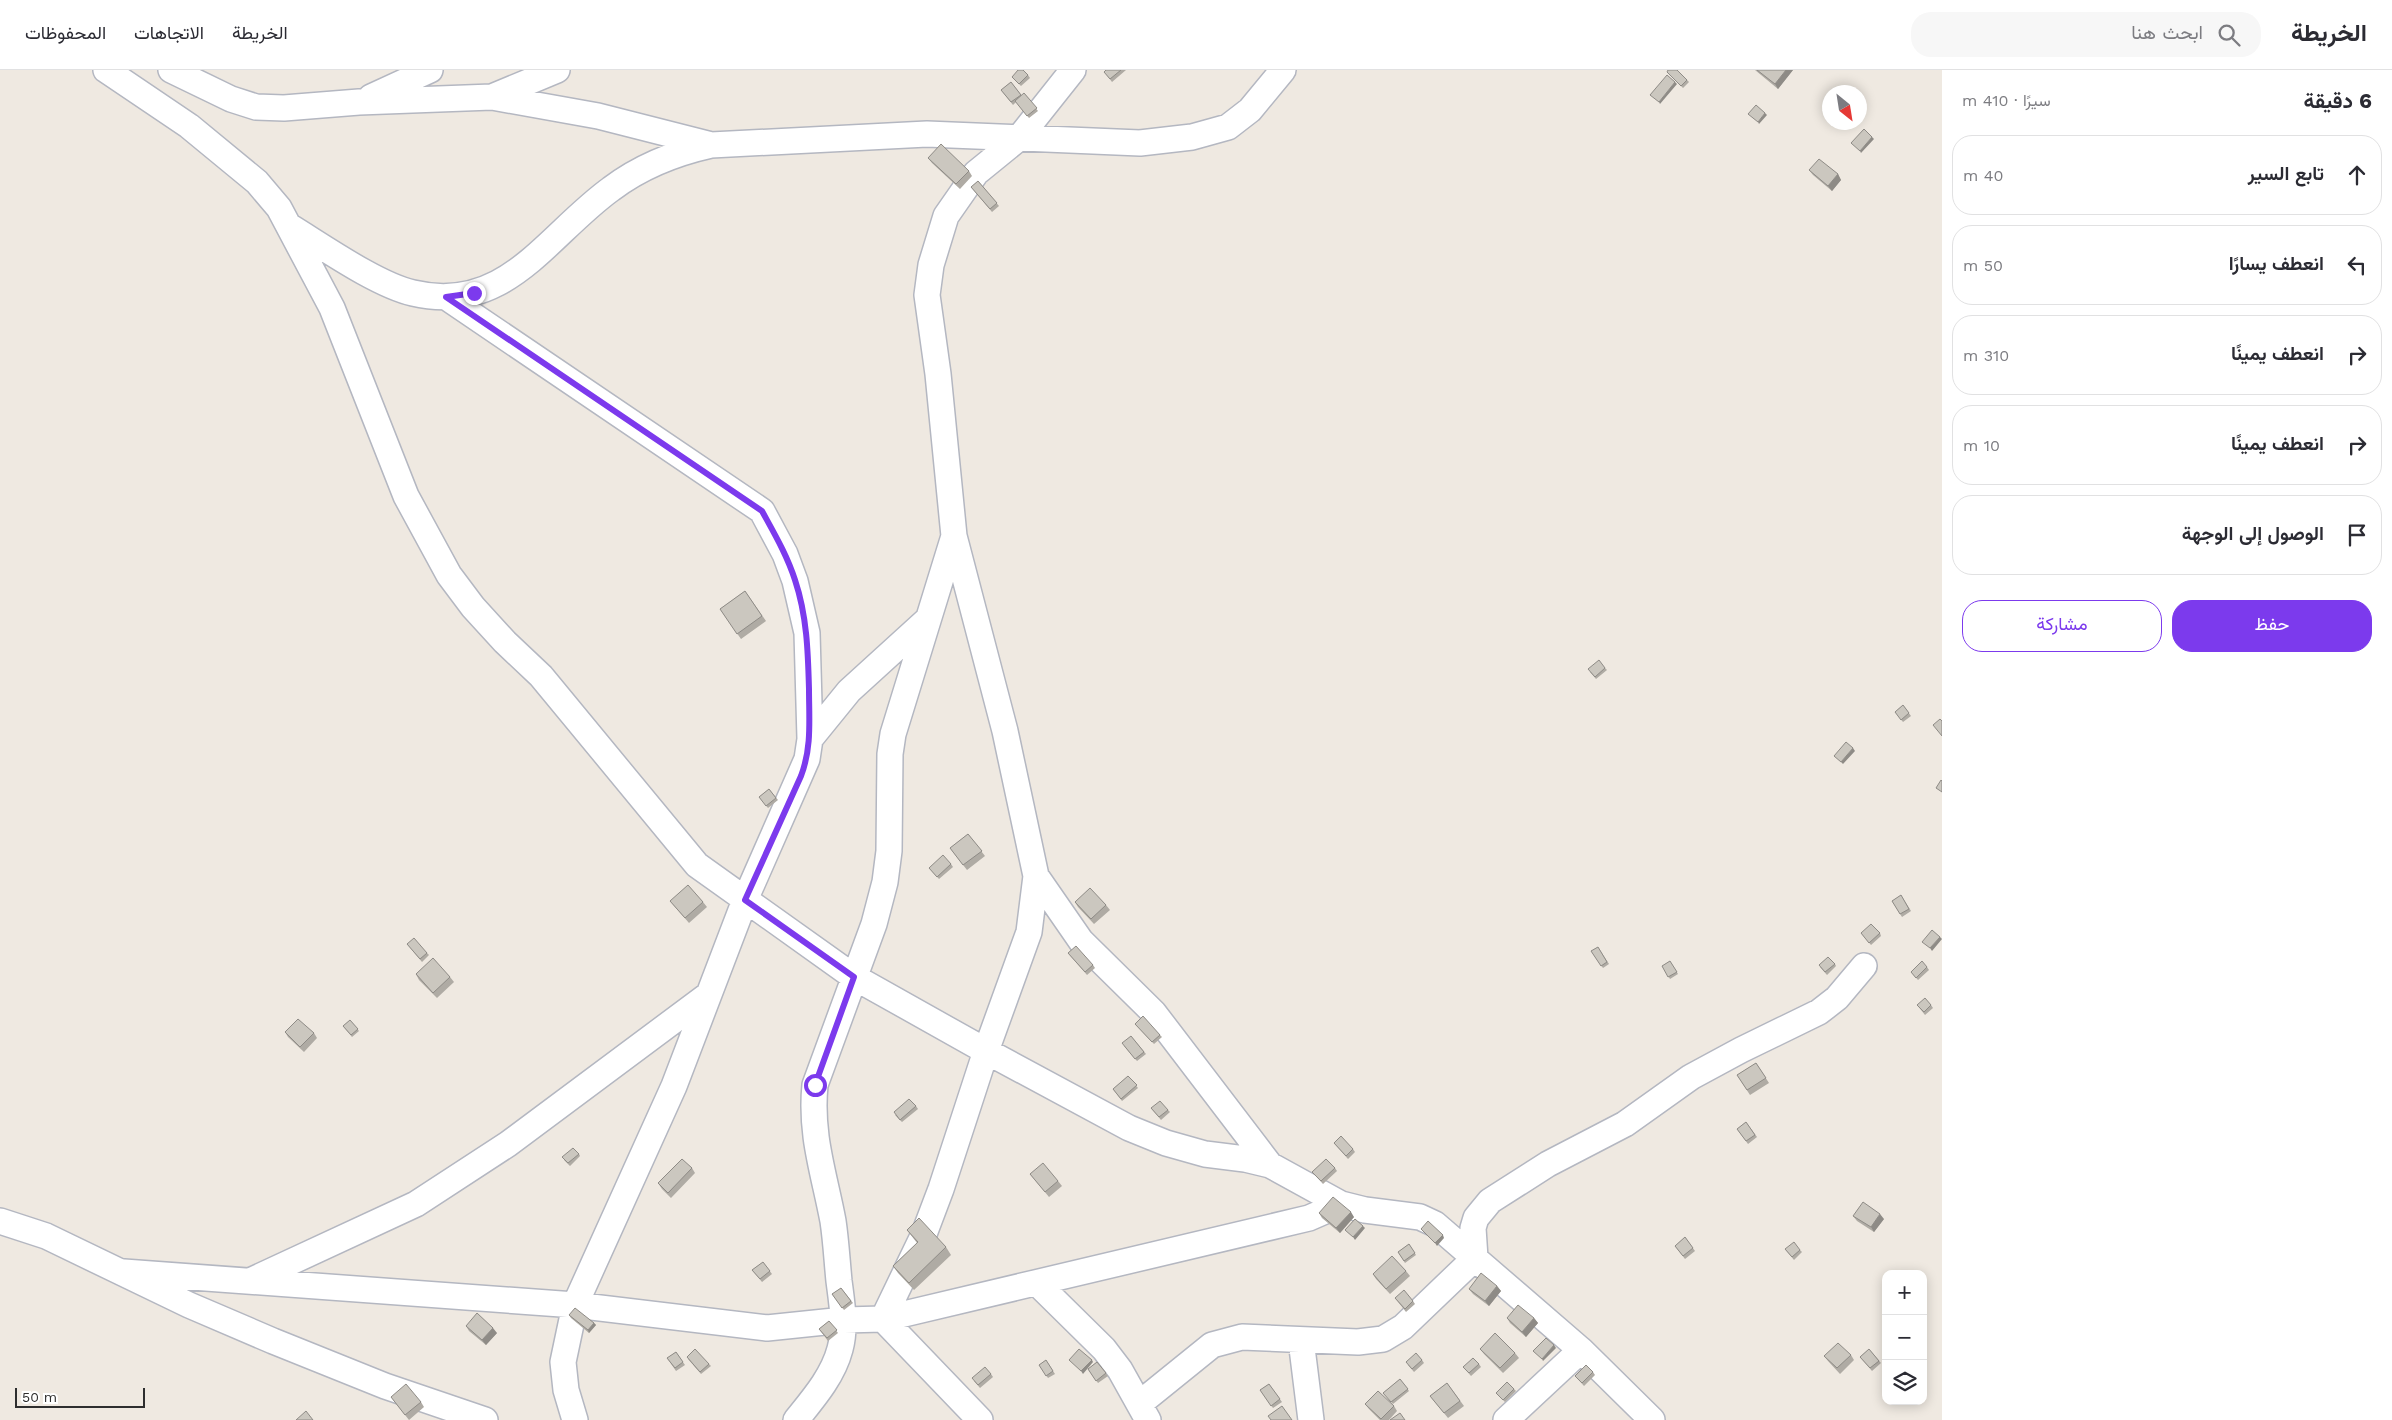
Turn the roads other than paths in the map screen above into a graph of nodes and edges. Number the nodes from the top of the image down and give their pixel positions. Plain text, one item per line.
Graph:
1 (106, 70) edge
2 (171, 70) edge
3 (430, 70) edge
4 (557, 70) edge
5 (1073, 70) edge
6 (1284, 70) edge
7 (492, 97) junction
8 (359, 102) junction
9 (1019, 138) junction
10 (711, 144) junction
11 (289, 226) junction
12 (446, 297) junction
13 (954, 536) junction
14 (927, 619) junction
15 (810, 739) junction
16 (1036, 876) junction
17 (745, 900) junction
18 (1864, 966) dead end
19 (854, 977) junction
20 (708, 995) junction
21 (986, 1051) junction
22 (1270, 1166) junction
23 (1341, 1204) junction
24 (0, 1221) edge
25 (1475, 1258) junction
26 (124, 1272) junction
27 (248, 1282) junction
28 (1038, 1284) junction
29 (575, 1305) junction
30 (883, 1319) junction
31 (844, 1320) junction
32 (1301, 1340) junction
33 (1581, 1350) junction
34 (1144, 1412) edge
35 (485, 1420) edge
36 (574, 1420) edge
37 (796, 1420) edge
38 (980, 1420) edge
39 (1310, 1420) edge
40 (1506, 1420) edge
41 (1652, 1420) edge

1 - 11 street
2 - 8 street
3 - 8 street
4 - 7 street
5 - 9 street
6 - 9 street
7 - 8 street
7 - 10 street
9 - 10 street
9 - 13 street
10 - 12 street
11 - 12 street
11 - 17 street
12 - 15 street
13 - 14 street
13 - 16 street
14 - 15 street
14 - 19 street
15 - 17 street
16 - 21 street
16 - 22 street
17 - 19 street
17 - 20 street
18 - 25 street
19 - 21 street
19 - 31 street
20 - 27 street
20 - 29 street
21 - 22 street
21 - 30 street
22 - 23 street
23 - 25 street
23 - 28 street
24 - 26 street
25 - 32 street
25 - 33 street
26 - 27 street
26 - 35 street
27 - 29 street
28 - 30 street
28 - 34 street
29 - 31 street
29 - 36 street
30 - 31 street
30 - 38 street
31 - 37 street
32 - 34 street
32 - 39 street
33 - 40 street
33 - 41 street

